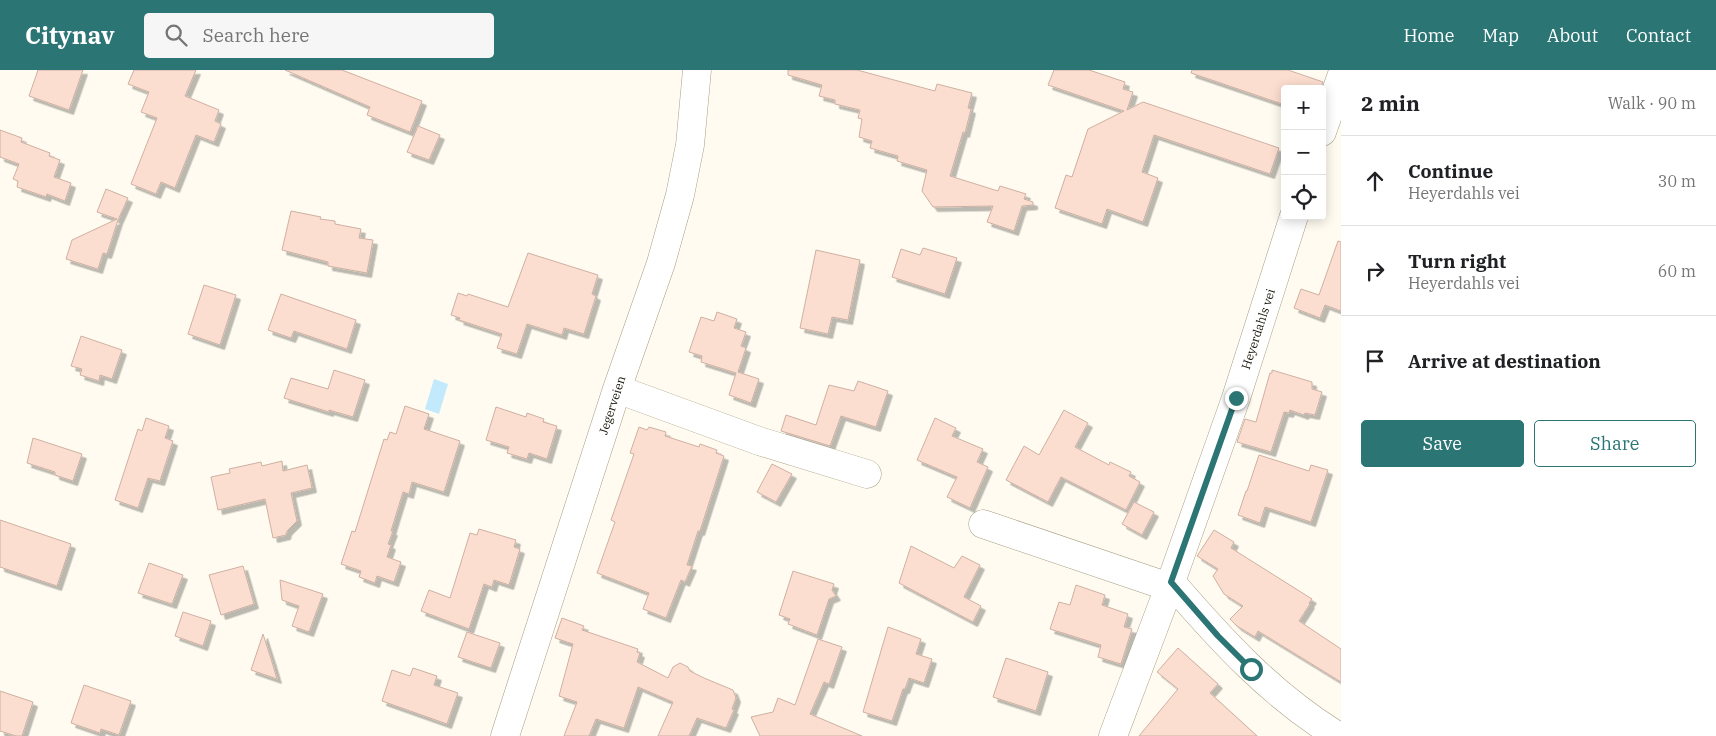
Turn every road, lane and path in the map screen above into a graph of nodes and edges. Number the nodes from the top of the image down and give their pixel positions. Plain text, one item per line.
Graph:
1 (697, 70) edge
2 (1341, 77) edge
3 (1323, 130) edge
4 (1293, 220) edge
5 (616, 389) junction
6 (867, 474) dead end
7 (983, 524) dead end
8 (1170, 584) junction
9 (505, 736) edge
10 (1113, 736) edge
11 (1338, 736) edge

1 - 5 street, Jegerveien
2 - 3 street
4 - 8 street, Heyerdahls vei
5 - 6 street
5 - 9 street, Jegerveien
7 - 8 street
8 - 10 street, Heyerdahls vei
8 - 11 street

